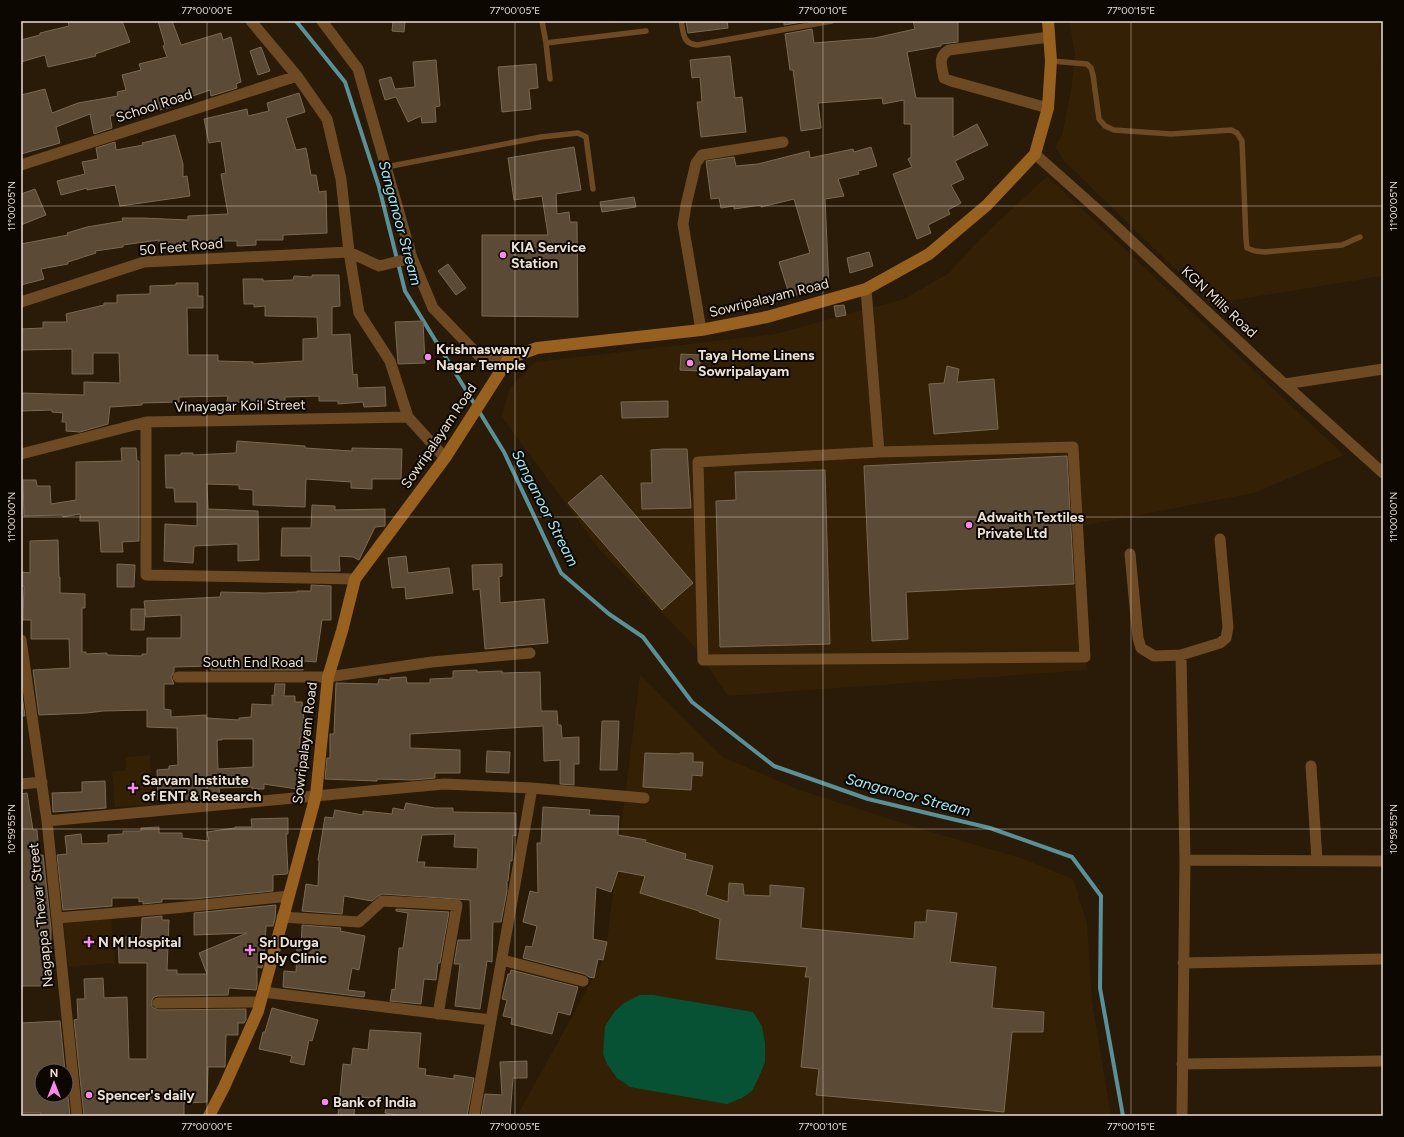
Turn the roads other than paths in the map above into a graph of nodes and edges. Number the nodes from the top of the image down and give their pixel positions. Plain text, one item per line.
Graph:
1 (251, 21) edge
2 (322, 21) edge
3 (542, 21) edge
4 (682, 21) edge
5 (832, 21) edge
6 (1048, 21) edge
7 (646, 31) dead end
8 (1049, 37) junction
9 (546, 43) junction
10 (1051, 61) junction
11 (297, 76) junction
12 (550, 79) dead end
13 (1048, 108) junction
14 (783, 142) dead end
15 (1035, 154) junction
16 (21, 165) edge
17 (386, 167) junction
18 (593, 189) dead end
19 (1360, 237) dead end
20 (349, 252) junction
21 (412, 258) junction
22 (866, 289) junction
23 (21, 302) edge
24 (701, 330) junction
25 (509, 358) junction
26 (1383, 368) edge
27 (1285, 384) junction
28 (408, 417) junction
29 (146, 422) junction
30 (879, 452) junction
31 (21, 454) edge
32 (445, 458) junction
33 (1383, 473) edge
34 (1220, 538) dead end
35 (1130, 554) dead end
36 (355, 579) junction
37 (21, 640) edge
38 (530, 653) dead end
39 (1181, 655) junction
40 (178, 677) dead end
41 (328, 677) junction
42 (1311, 766) dead end
43 (42, 782) junction
44 (21, 784) edge
45 (532, 788) junction
46 (316, 795) junction
47 (644, 798) dead end
48 (47, 821) junction
49 (1184, 860) junction
50 (1316, 860) junction
51 (1383, 860) edge
52 (289, 896) junction
53 (282, 917) junction
54 (57, 918) junction
55 (502, 960) junction
56 (1383, 960) edge
57 (1183, 963) junction
58 (583, 981) dead end
59 (262, 997) junction
60 (158, 1003) dead end
61 (438, 1014) junction
62 (491, 1020) junction
63 (1383, 1061) edge
64 (1182, 1064) junction
65 (77, 1116) edge
66 (209, 1116) edge
67 (474, 1116) edge
68 (1182, 1116) edge

1 - 11 street
2 - 17 street
3 - 9 lane
4 - 5 lane
6 - 8 street, Sowripalayam Road
7 - 9 lane
8 - 10 street, Sowripalayam Road
8 - 13 street
9 - 12 lane
10 - 13 street, Sowripalayam Road
10 - 19 lane
11 - 16 street, School Road
11 - 20 street
13 - 15 street, Sowripalayam Road
14 - 24 street
15 - 22 street, Sowripalayam Road
15 - 27 street, KGN Mills Road
17 - 18 lane
17 - 21 street
20 - 21 street
20 - 23 street, 50 Feet Road
20 - 28 street
21 - 25 street
22 - 24 street, Sowripalayam Road
22 - 30 street
24 - 25 street, Sowripalayam Road
25 - 32 street, Sowripalayam Road
26 - 27 street
27 - 33 street, KGN Mills Road
28 - 29 street, Vinayagar Koil Street
28 - 32 street
29 - 31 street, Vinayagar Koil Street
29 - 36 street
30 - 30 street
32 - 36 street, Sowripalayam Road
34 - 39 street
35 - 39 street
36 - 41 street, Sowripalayam Road
37 - 43 street, Nagappa Thevar Street
38 - 41 street, South End Road
39 - 49 street
40 - 41 street, South End Road
41 - 46 street, Sowripalayam Road
42 - 50 street
43 - 44 street
43 - 48 street, Nagappa Thevar Street
45 - 46 street
45 - 47 street
45 - 55 street
46 - 48 street
46 - 52 street, Sowripalayam Road
48 - 54 street, Nagappa Thevar Street
49 - 50 street
49 - 57 street
50 - 51 street
52 - 53 street, Sowripalayam Road
52 - 54 street
53 - 59 street, Sowripalayam Road
53 - 61 street
54 - 65 street, Nagappa Thevar Street
55 - 58 street
55 - 62 street
56 - 57 street
57 - 64 street
59 - 60 street
59 - 61 street
59 - 66 street, Sowripalayam Road
61 - 62 street
62 - 67 street
63 - 64 street
64 - 68 street

